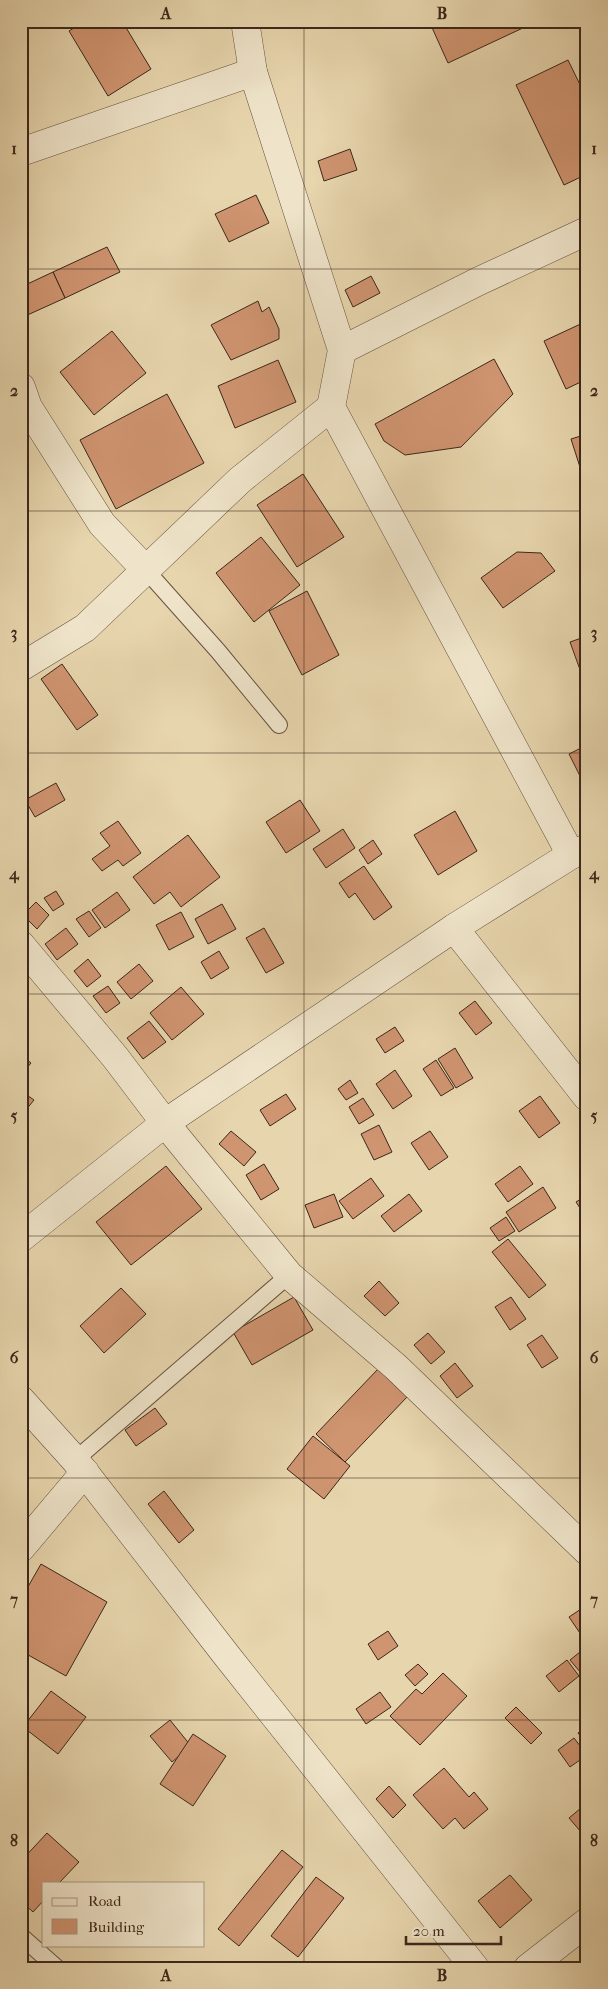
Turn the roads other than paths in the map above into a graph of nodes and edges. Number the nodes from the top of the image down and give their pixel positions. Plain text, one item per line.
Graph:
1 (245, 21) edge
2 (252, 72) junction
3 (21, 152) edge
4 (587, 231) edge
5 (342, 350) junction
6 (24, 402) edge
7 (331, 407) junction
8 (145, 569) junction
9 (21, 667) edge
10 (279, 725) dead end
11 (579, 852) edge
12 (454, 928) junction
13 (21, 945) edge
14 (587, 1097) edge
15 (165, 1123) junction
16 (21, 1238) edge
17 (289, 1275) junction
18 (21, 1400) edge
19 (80, 1466) junction
20 (21, 1548) edge
21 (587, 1551) edge
22 (587, 1922) edge
23 (21, 1936) edge
24 (58, 1968) edge
25 (475, 1968) edge
26 (528, 1968) edge

1 - 2 street
2 - 3 street
2 - 5 street
4 - 5 street
5 - 7 street
6 - 8 street
7 - 8 street
7 - 11 street
8 - 9 street
8 - 10 lane
11 - 12 street
12 - 14 street
12 - 15 street
13 - 15 street
15 - 16 street
15 - 17 street
17 - 19 lane
17 - 21 street
18 - 19 street
19 - 20 street
19 - 25 street
22 - 26 street
23 - 24 lane

